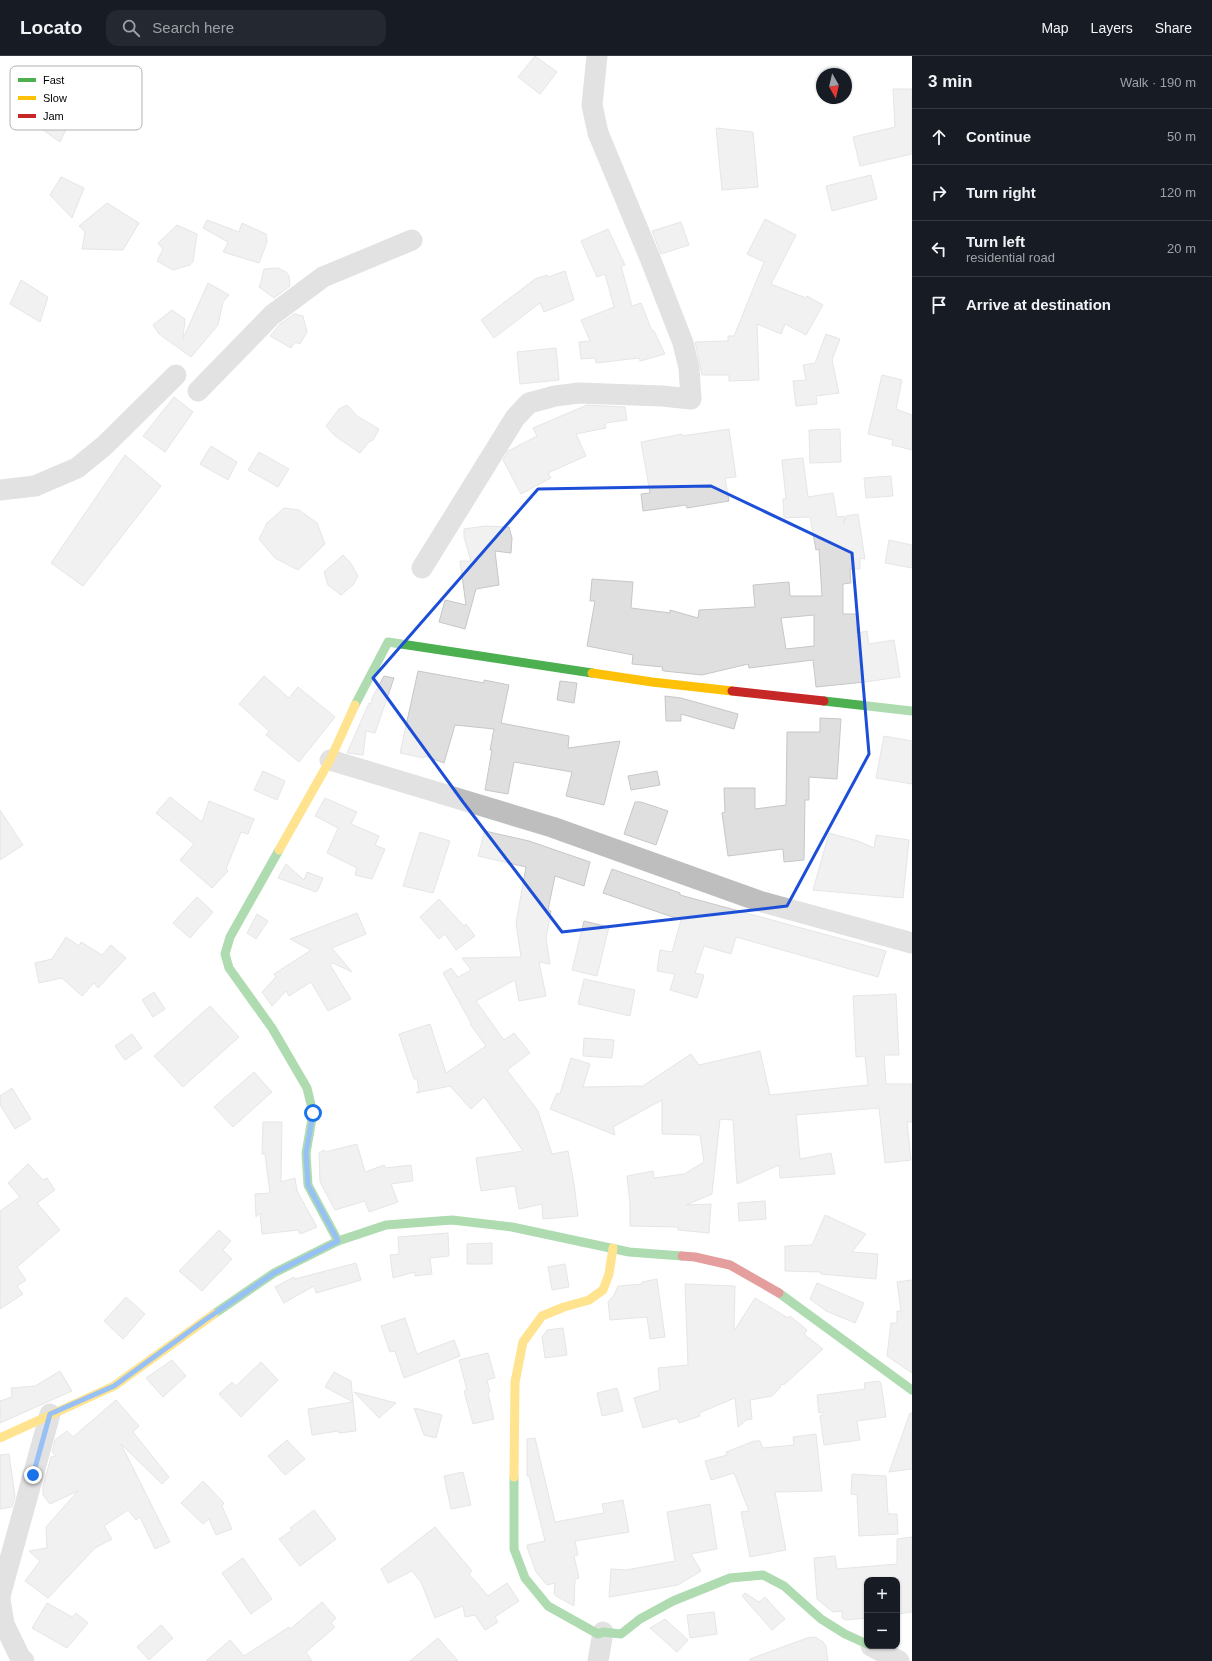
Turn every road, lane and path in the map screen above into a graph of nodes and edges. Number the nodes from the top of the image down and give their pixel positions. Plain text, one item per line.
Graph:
1 (597, 56) edge
2 (412, 240) dead end
3 (176, 375) dead end
4 (198, 391) dead end
5 (0, 490) edge
6 (422, 568) dead end
7 (912, 711) edge
8 (330, 760) junction
9 (912, 943) edge
10 (338, 1241) junction
11 (613, 1248) junction
12 (912, 1390) edge
13 (50, 1414) junction
14 (0, 1438) edge
15 (0, 1598) edge
16 (603, 1632) junction
17 (864, 1643) edge
18 (877, 1649) edge
19 (24, 1661) edge
20 (598, 1661) edge
21 (899, 1661) edge

1 - 6 street
2 - 4 street
3 - 5 street
7 - 8 street
8 - 9 street
8 - 10 street
10 - 11 street
10 - 13 street
11 - 12 street
11 - 16 street
13 - 14 street
13 - 15 street
15 - 19 street
16 - 17 street
16 - 20 street
18 - 21 street

